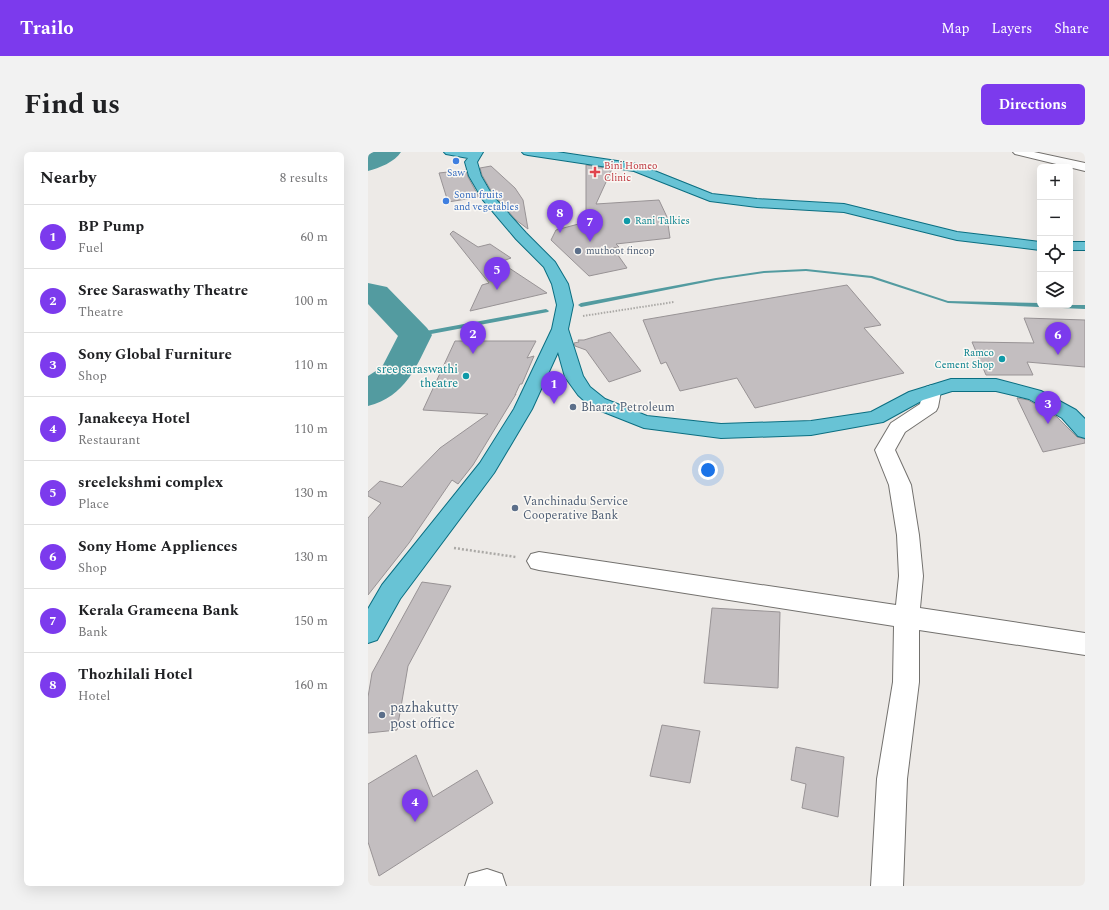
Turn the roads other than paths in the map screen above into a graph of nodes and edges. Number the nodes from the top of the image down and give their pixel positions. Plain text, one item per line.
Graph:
1 (450, 152) edge
2 (528, 152) edge
3 (1018, 152) edge
4 (476, 153) edge
5 (1085, 167) edge
6 (1037, 246) edge
7 (1073, 246) edge
8 (1085, 246) edge
9 (561, 325) junction
10 (932, 391) junction
11 (1085, 431) edge
12 (539, 561) road end
13 (906, 617) junction
14 (368, 632) edge
15 (1085, 644) edge
16 (481, 886) edge
17 (490, 886) edge
18 (887, 886) edge

1 - 4 main road
2 - 6 main road
3 - 5 street
4 - 9 main road
7 - 8 main road
9 - 10 main road
9 - 14 main road
10 - 11 main road
10 - 13 street
12 - 13 street
13 - 15 street
13 - 18 street
16 - 17 street

